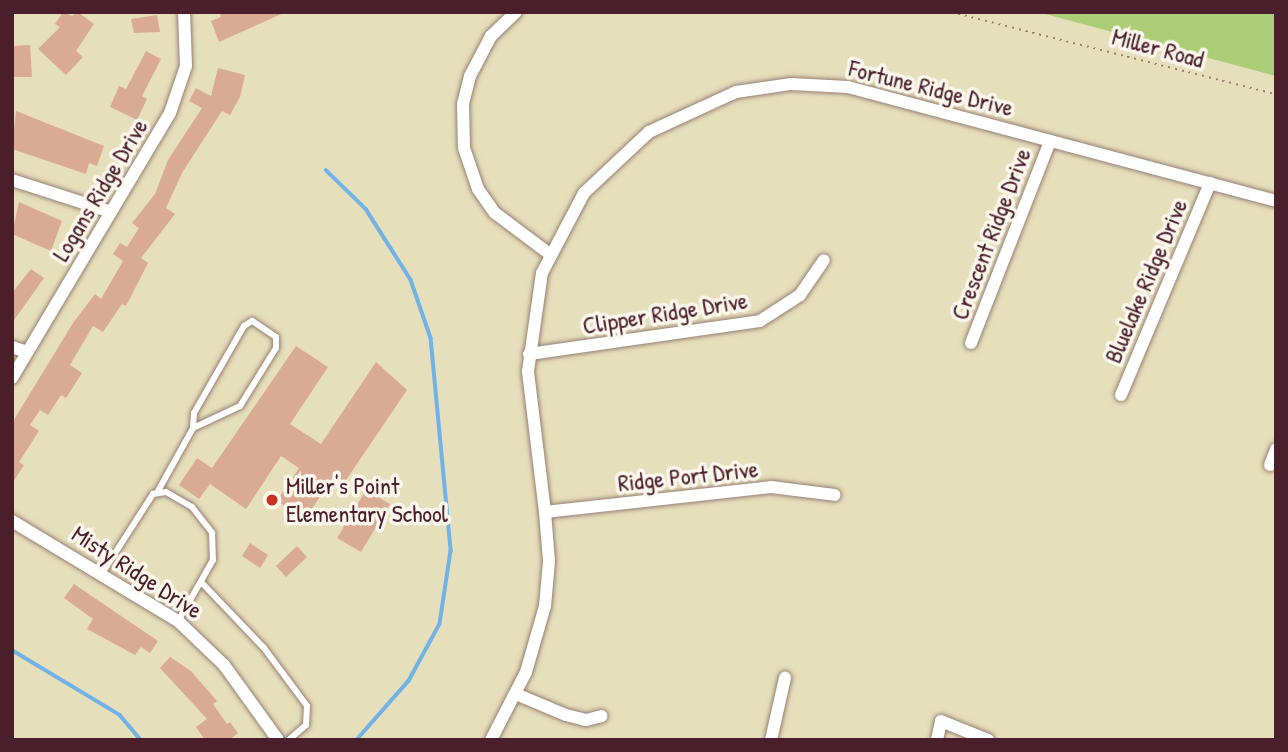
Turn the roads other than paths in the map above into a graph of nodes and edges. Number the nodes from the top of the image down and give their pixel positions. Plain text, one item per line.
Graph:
1 (184, 12) edge
2 (516, 12) edge
3 (1050, 141) junction
4 (12, 180) edge
5 (1210, 183) junction
6 (1276, 201) edge
7 (111, 212) junction
8 (551, 255) junction
9 (824, 260) dead end
10 (971, 343) dead end
11 (12, 347) edge
12 (27, 352) junction
13 (529, 354) junction
14 (12, 378) edge
15 (1121, 395) dead end
16 (193, 428) junction
17 (1276, 449) edge
18 (1270, 465) dead end
19 (158, 491) junction
20 (835, 495) dead end
21 (545, 512) junction
22 (12, 521) edge
23 (103, 572) junction
24 (202, 583) junction
25 (178, 621) junction
26 (785, 678) dead end
27 (516, 694) junction
28 (602, 716) dead end
29 (278, 740) edge
30 (289, 740) edge
31 (491, 740) edge
32 (772, 740) edge
33 (937, 740) edge
34 (988, 740) edge

1 - 7 street, Logans Ridge Drive
2 - 8 street
3 - 5 street, Fortune Ridge Drive
3 - 8 street, Fortune Ridge Drive
3 - 10 street, Crescent Ridge Drive
4 - 7 street
5 - 6 street, Fortune Ridge Drive
5 - 15 street, Bluelake Ridge Drive
7 - 12 street, Logans Ridge Drive
8 - 13 street, Fortune Ridge Drive
9 - 13 street, Clipper Ridge Drive
11 - 12 street
12 - 14 street, Logans Ridge Drive
13 - 21 street, Fortune Ridge Drive
16 - 16 lane
16 - 19 lane
17 - 18 street
19 - 23 lane
19 - 24 lane
20 - 21 street, Ridge Port Drive
21 - 27 street, Fortune Ridge Drive
22 - 23 street, Misty Ridge Drive
23 - 25 street, Misty Ridge Drive
24 - 25 lane
24 - 30 lane
25 - 29 street, Misty Ridge Drive
26 - 32 street
27 - 28 street
27 - 31 street, Fortune Ridge Drive
33 - 34 street

